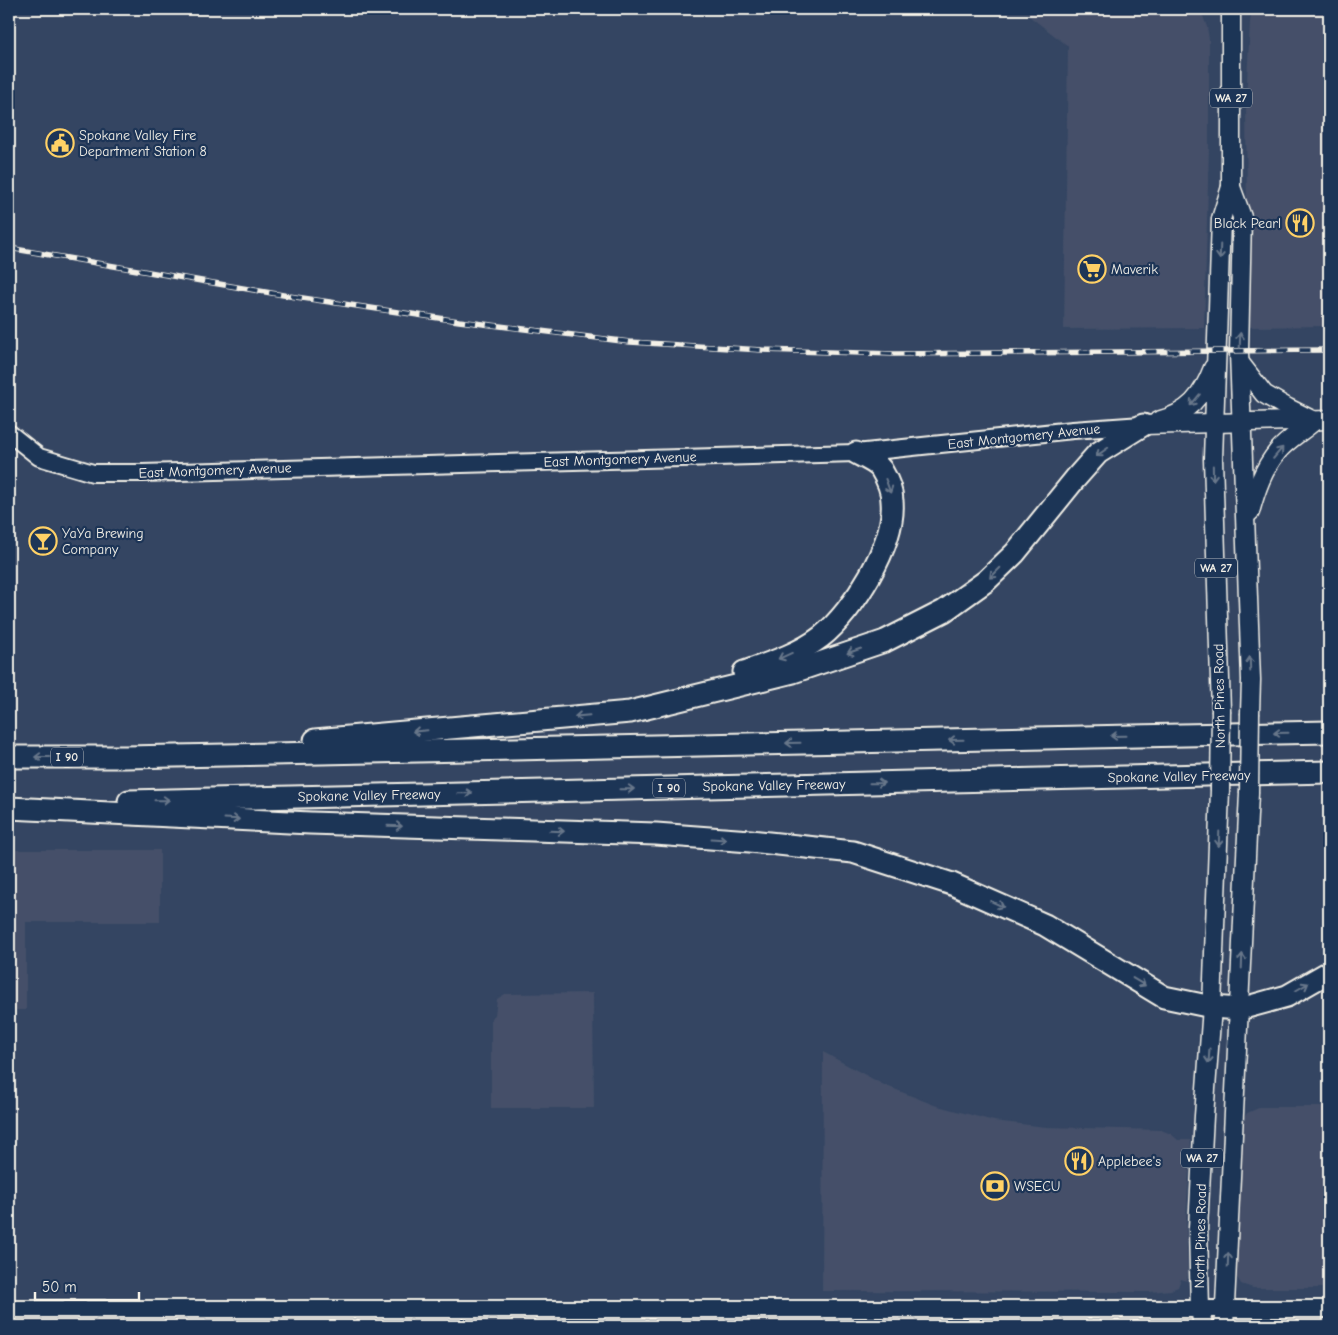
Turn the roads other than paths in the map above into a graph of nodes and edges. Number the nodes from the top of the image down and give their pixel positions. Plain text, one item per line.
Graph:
1 (1231, 9) edge
2 (1231, 187) junction
3 (1217, 358) junction
4 (1240, 363) junction
5 (1322, 421) edge
6 (1241, 424) junction
7 (1143, 425) junction
8 (1214, 425) junction
9 (9, 433) edge
10 (856, 453) junction
11 (1246, 529) junction
12 (630, 712) junction
13 (1329, 732) edge
14 (9, 757) edge
15 (125, 757) junction
16 (1329, 772) edge
17 (9, 804) edge
18 (9, 808) edge
19 (1329, 972) edge
20 (1212, 1007) junction
21 (1240, 1010) junction
22 (9, 1309) edge
23 (1200, 1309) junction
24 (1329, 1309) edge
25 (1225, 1318) edge
26 (1203, 1326) edge

1 - 2 main road, North Pines Road / WA 27
2 -> 3 main road, North Pines Road / WA 27
4 -> 2 main road, North Pines Road / WA 27
3 -> 7 main road
3 - 8 main road, North Pines Road / WA 27
4 - 5 main road
4 - 6 main road, North Pines Road / WA 27
5 - 6 main road, East Montgomery Avenue
11 -> 5 main road
6 - 8 main road, East Montgomery Avenue
6 - 11 main road, North Pines Road / WA 27
7 - 8 main road, East Montgomery Avenue
7 - 10 street, East Montgomery Avenue
7 -> 12 highway
8 -> 20 main road, North Pines Road / WA 27, bridge
9 - 10 street, East Montgomery Avenue
10 -> 12 highway
21 -> 11 main road, North Pines Road / WA 27, bridge
12 -> 15 highway
13 -> 15 highway, I 90
15 -> 14 highway, I 90
17 -> 16 highway, Spokane Valley Freeway / I 90
18 -> 20 highway
21 -> 19 highway
20 - 21 highway
20 -> 23 main road, North Pines Road / WA 27
25 -> 21 main road, North Pines Road / WA 27
22 - 23 street
23 - 25 street
23 - 26 main road, North Pines Road / WA 27
24 - 25 street

